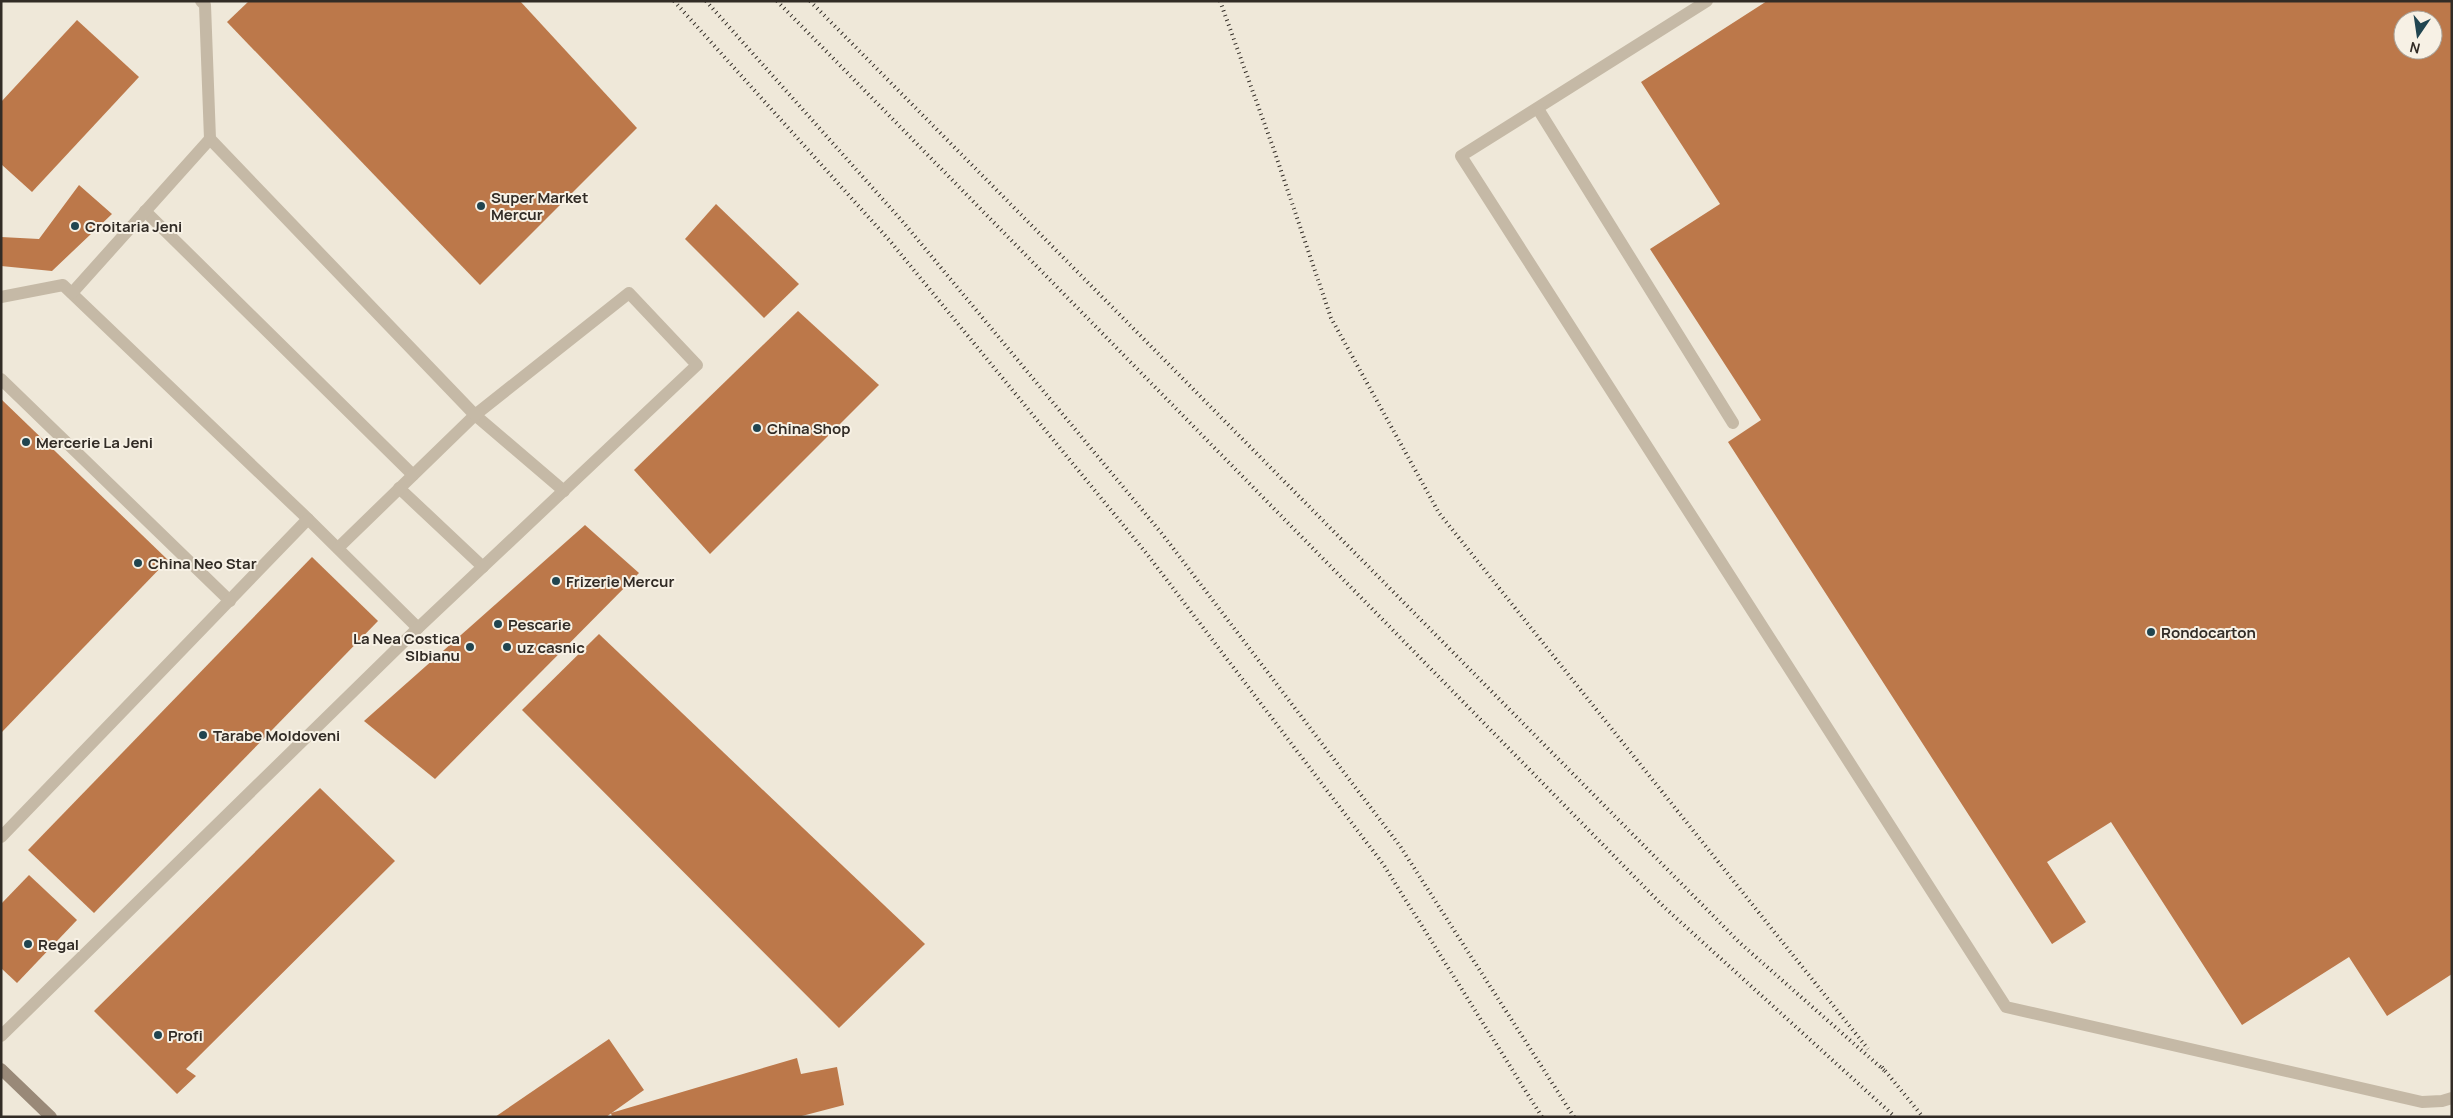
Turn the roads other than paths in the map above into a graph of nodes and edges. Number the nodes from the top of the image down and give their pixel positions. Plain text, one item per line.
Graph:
1 (201, 1) edge
2 (1707, 1) edge
3 (1538, 109) junction
4 (210, 139) junction
5 (145, 211) junction
6 (72, 293) junction
7 (1, 297) edge
8 (1, 379) edge
9 (475, 414) junction
10 (1733, 423) dead end
11 (413, 476) junction
12 (399, 488) junction
13 (564, 491) junction
14 (308, 519) junction
15 (338, 548) junction
16 (483, 567) junction
17 (230, 601) junction
18 (418, 628) junction
19 (1, 837) edge
20 (1, 1036) edge
21 (1, 1069) edge
22 (2452, 1098) edge
23 (51, 1117) edge

1 - 4 lane
2 - 3 lane
3 - 10 lane
3 - 22 lane
4 - 5 lane
4 - 9 lane
5 - 6 lane
5 - 11 lane
6 - 7 lane
6 - 14 lane
8 - 17 lane
9 - 11 lane
9 - 13 lane
9 - 13 lane
11 - 12 lane
12 - 15 lane
12 - 16 lane
13 - 16 lane
14 - 15 lane
14 - 17 lane
15 - 18 lane
16 - 18 lane
17 - 19 lane
18 - 20 lane
21 - 23 main road

